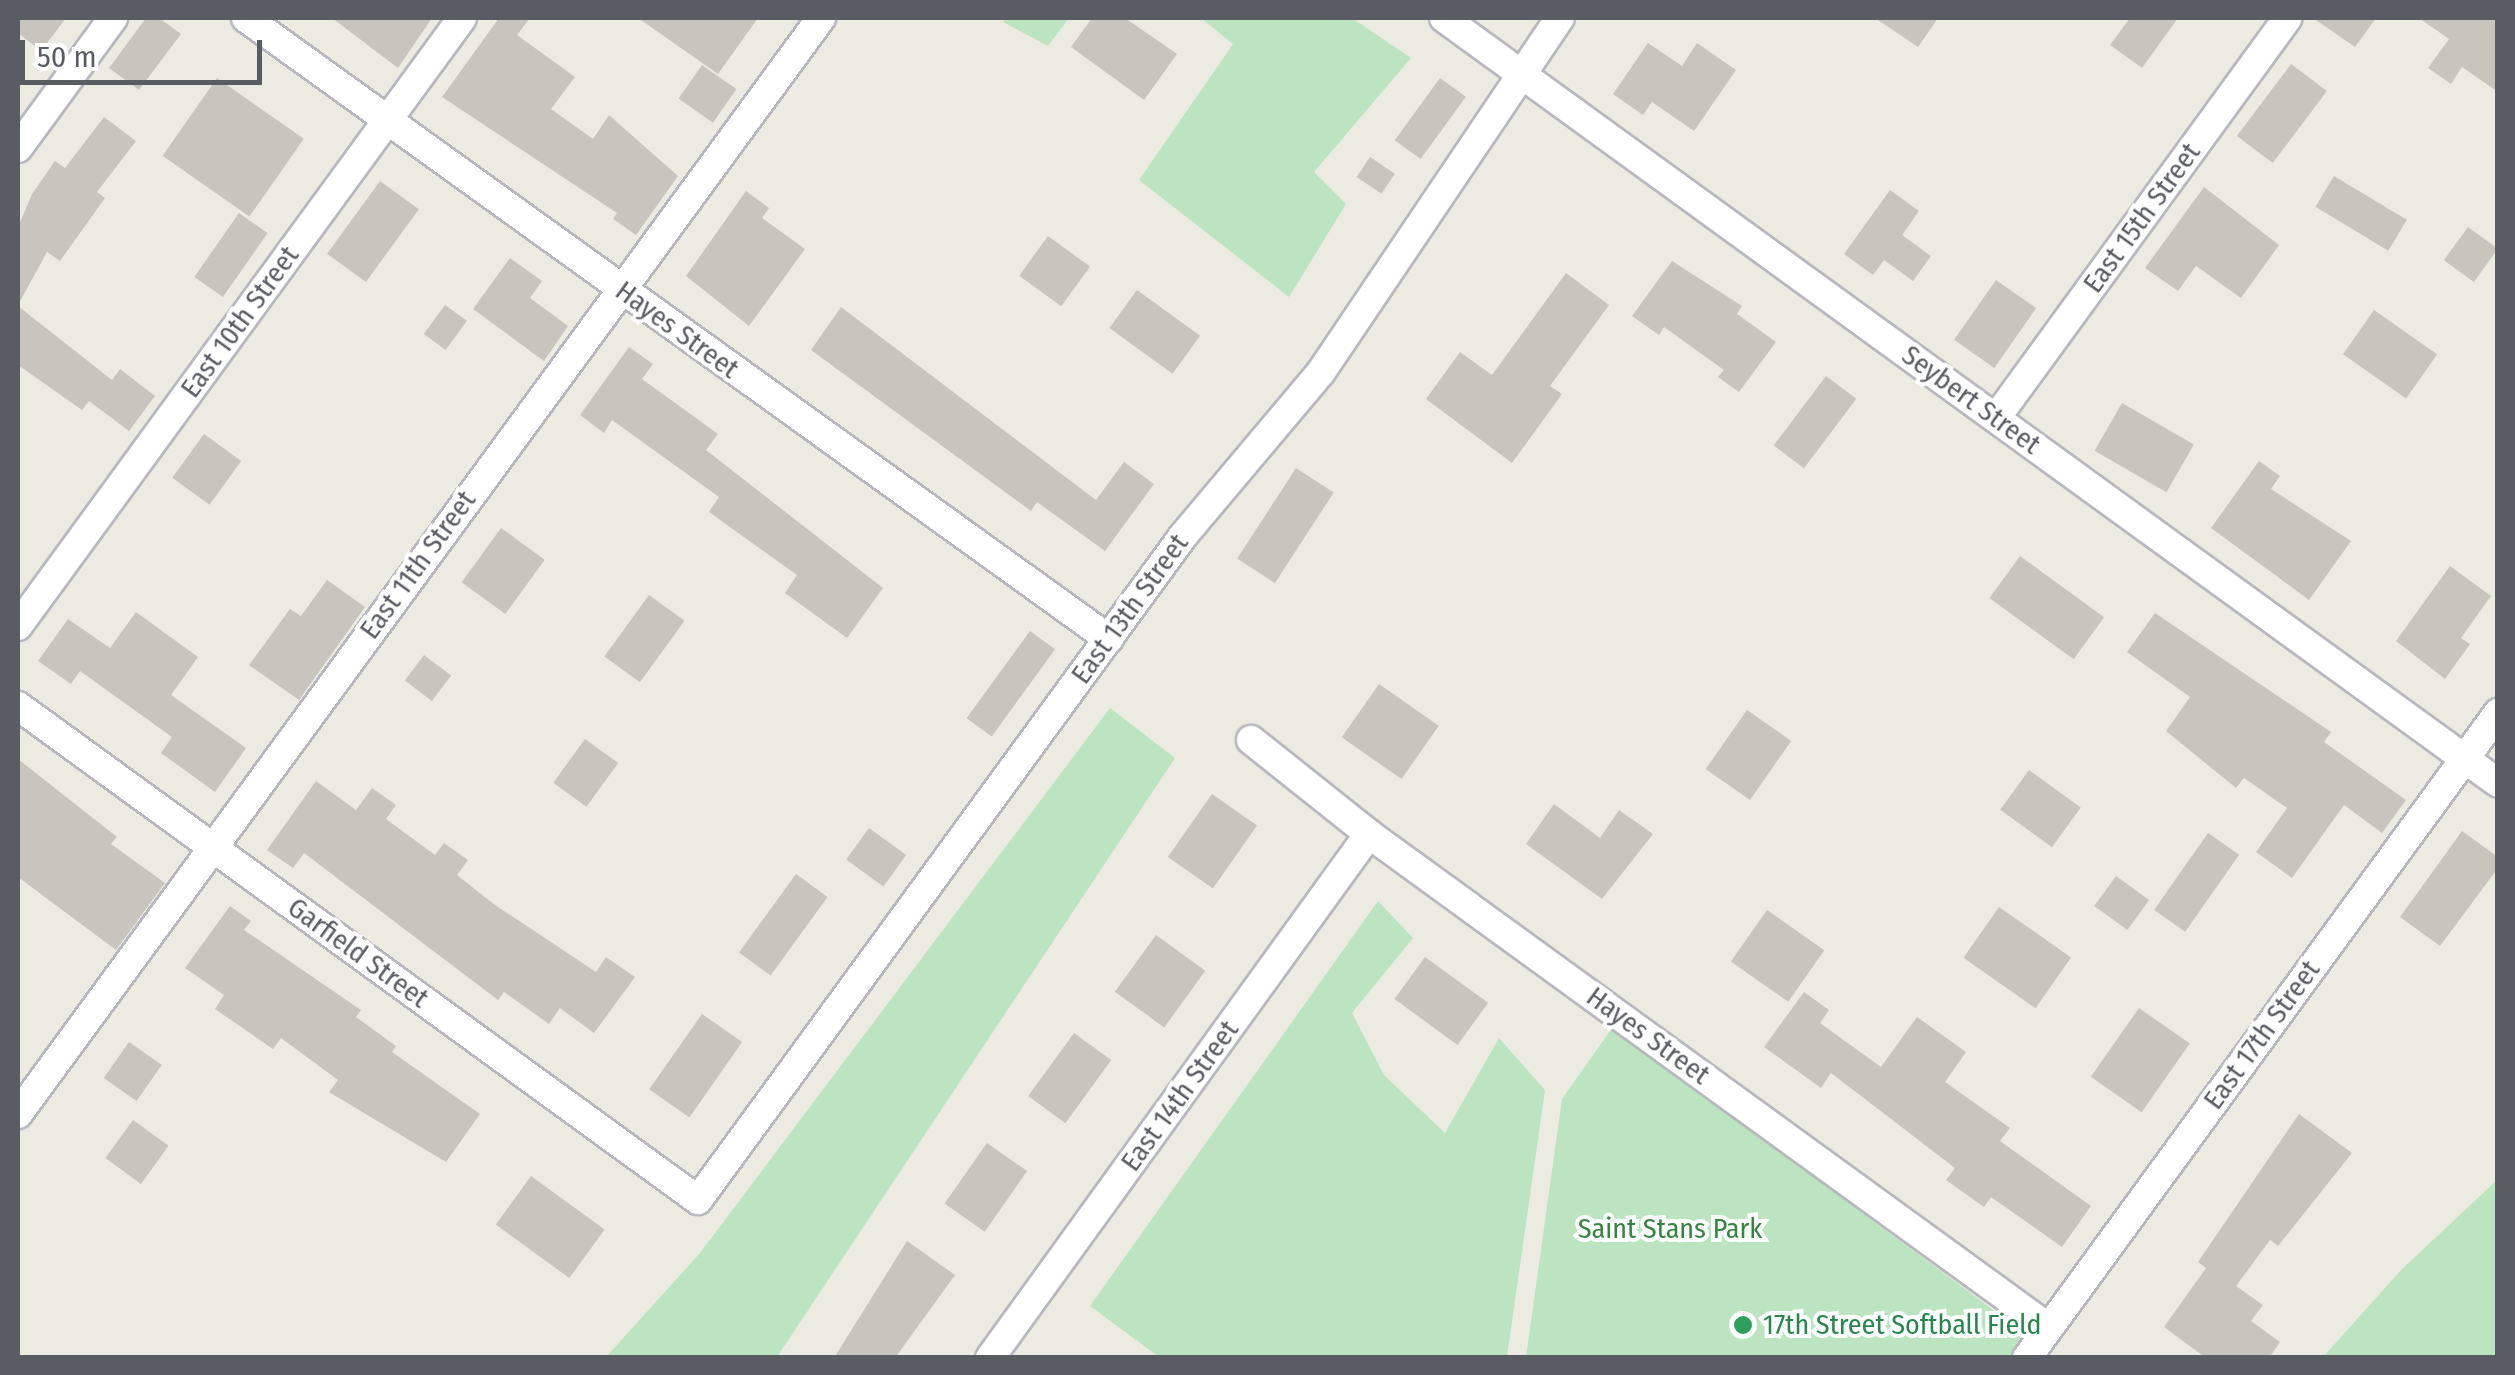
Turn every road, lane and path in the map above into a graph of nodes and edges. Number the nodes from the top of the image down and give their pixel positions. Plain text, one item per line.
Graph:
1 (113, 18) edge
2 (246, 18) edge
3 (462, 18) edge
4 (821, 18) edge
5 (1444, 18) edge
6 (1560, 18) edge
7 (2288, 18) edge
8 (1520, 72) junction
9 (387, 120) junction
10 (18, 148) edge
11 (619, 288) junction
12 (1996, 418) junction
13 (18, 626) edge
14 (1109, 639) junction
15 (18, 706) edge
16 (2498, 713) edge
17 (1251, 740) dead end
18 (2464, 758) junction
19 (2498, 783) edge
20 (1370, 834) junction
21 (212, 848) junction
22 (18, 1114) edge
23 (698, 1200) joint
24 (2049, 1328) junction
25 (990, 1358) edge
26 (2027, 1358) edge

1 - 10 street
2 - 9 street, Hayes Street
3 - 9 street, East 10th Street
4 - 11 street, East 11th Street
5 - 8 street, Seybert Street
6 - 8 street, East 13th Street
7 - 12 street, East 15th Street
8 - 12 street, Seybert Street
8 - 14 street, East 13th Street
9 - 11 street, Hayes Street
9 - 13 street, East 10th Street
11 - 14 street, Hayes Street
11 - 21 street, East 11th Street
12 - 18 street, Seybert Street
14 - 23 street, East 13th Street
15 - 21 street, Garfield Street
16 - 18 street, East 17th Street
17 - 20 street, Hayes Street
18 - 19 street, Seybert Street
18 - 24 street, East 17th Street
20 - 24 street, Hayes Street
20 - 25 street, East 14th Street
21 - 22 street, East 11th Street
21 - 23 street, Garfield Street
24 - 26 street, East 17th Street

